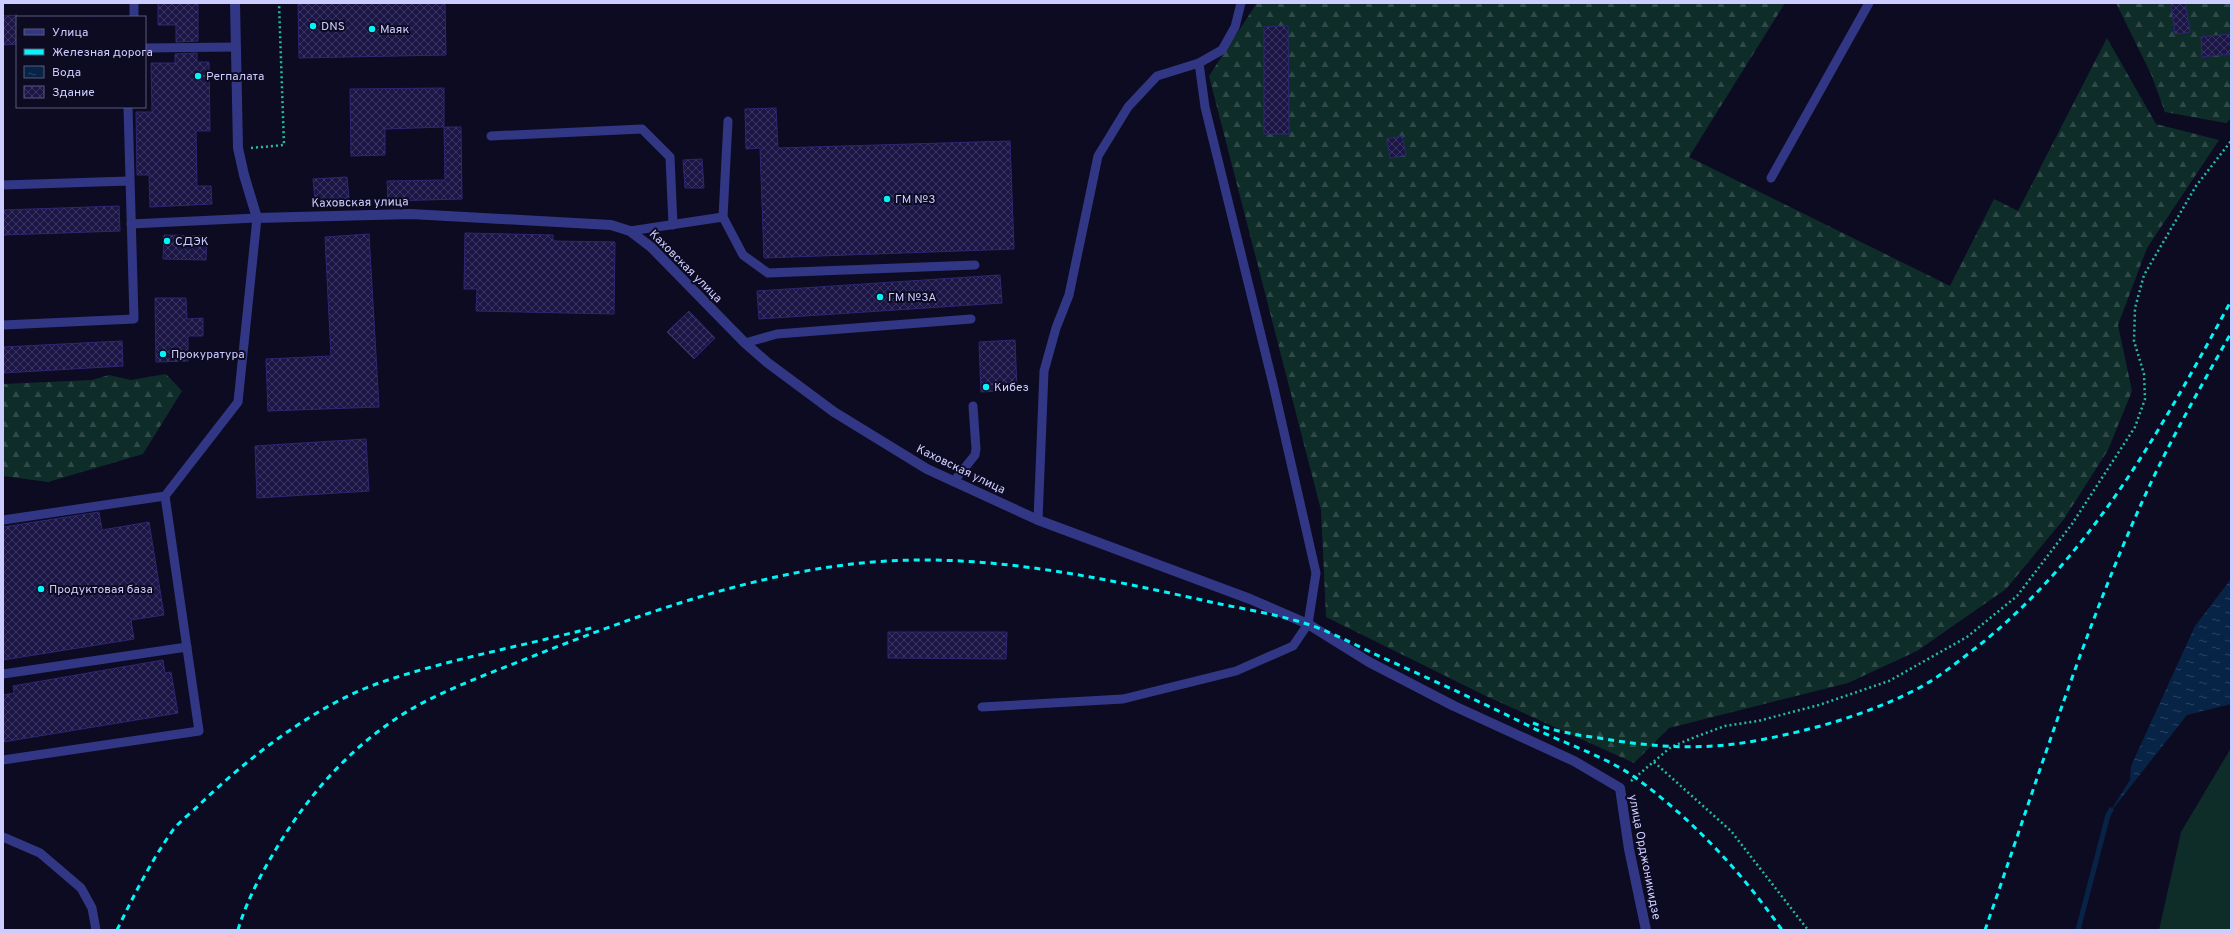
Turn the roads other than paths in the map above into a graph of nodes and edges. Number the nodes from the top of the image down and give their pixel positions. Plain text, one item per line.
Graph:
1 (134, 3) edge
2 (235, 3) edge
3 (1241, 3) edge
4 (1869, 3) edge
5 (134, 16) edge
6 (236, 47) junction
7 (146, 48) edge
8 (1199, 63) junction
9 (128, 108) edge
10 (728, 121) dead end
11 (491, 136) dead end
12 (1771, 178) dead end
13 (129, 181) junction
14 (3, 185) edge
15 (723, 217) junction
16 (257, 218) junction
17 (131, 224) junction
18 (673, 225) junction
19 (630, 231) junction
20 (975, 265) dead end
21 (971, 319) dead end
22 (3, 325) edge
23 (745, 343) junction
24 (972, 406) dead end
25 (954, 481) junction
26 (165, 496) junction
27 (3, 520) edge
28 (1038, 520) junction
29 (1308, 624) junction
30 (187, 647) junction
31 (3, 674) edge
32 (982, 707) dead end
33 (3, 760) edge
34 (1620, 788) joint
35 (3, 836) edge
36 (96, 930) edge
37 (1646, 930) edge

1 - 5 lane
2 - 6 street
3 - 8 lane
4 - 12 lane
6 - 7 lane
6 - 16 street
8 - 28 lane
8 - 29 lane
9 - 13 lane
10 - 15 lane
11 - 18 lane
13 - 14 lane
13 - 17 lane
15 - 18 lane
15 - 20 lane
16 - 17 lane
16 - 19 street, Каховская улица
16 - 26 lane
17 - 22 lane
18 - 19 lane
19 - 23 street, Каховская улица
21 - 23 lane
23 - 25 street, Каховская улица
24 - 25 lane
25 - 28 street, Каховская улица
26 - 27 lane
26 - 30 lane
28 - 29 street, Каховская улица
29 - 32 lane
29 - 34 street, Каховская улица
30 - 31 lane
30 - 33 lane
34 - 37 street, улица Орджоникидзе
35 - 36 lane

